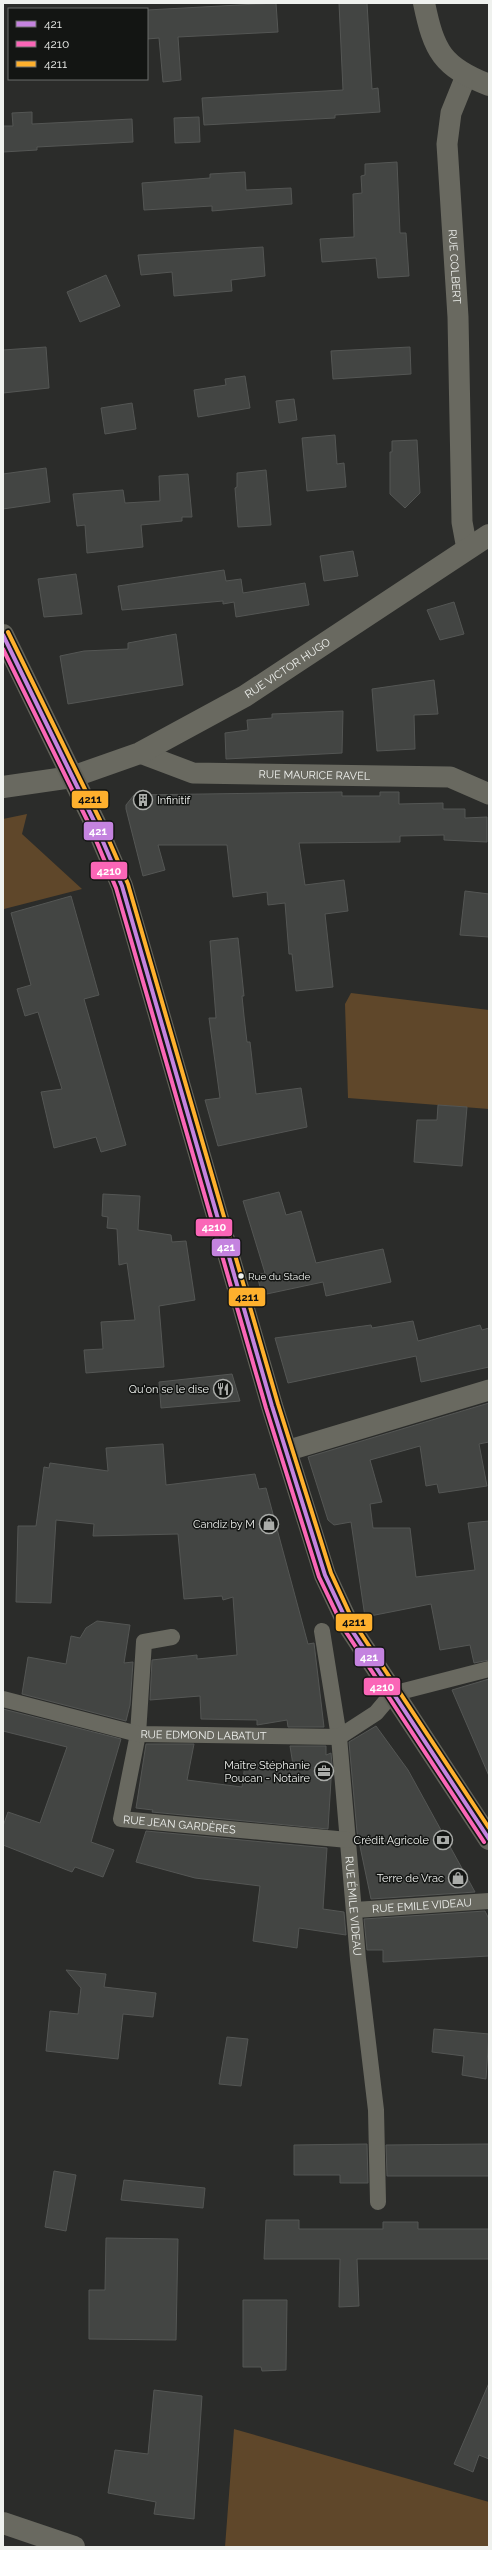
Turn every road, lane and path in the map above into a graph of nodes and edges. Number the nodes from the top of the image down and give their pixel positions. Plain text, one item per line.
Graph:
1 (424, 3) edge
2 (466, 76) junction
3 (489, 85) edge
4 (489, 535) edge
5 (467, 549) junction
6 (3, 635) edge
7 (140, 753) junction
8 (72, 777) junction
9 (3, 788) edge
10 (489, 794) edge
11 (489, 1390) edge
12 (286, 1451) junction
13 (322, 1631) dead end
14 (172, 1637) dead end
15 (489, 1669) edge
16 (392, 1694) junction
17 (3, 1699) edge
18 (138, 1734) junction
19 (339, 1737) junction
20 (489, 1839) edge
21 (348, 1840) junction
22 (489, 1902) edge
23 (355, 1910) junction
24 (378, 2202) dead end
25 (3, 2523) edge
26 (74, 2547) edge

1 - 2 street
2 - 3 street
2 - 5 street, RUE COLBERT
4 - 5 street, RUE VICTOR HUGO
5 - 7 street, RUE VICTOR HUGO
6 - 8 main road
7 - 8 street, RUE VICTOR HUGO
7 - 10 street, RUE MAURICE RAVEL
8 - 9 street, RUE VICTOR HUGO
8 - 12 main road
11 - 12 street
12 - 16 main road
13 - 19 street, RUE ÉMILE VIDEAU
14 - 18 street, RUE JEAN GARDÈRES
15 - 16 street
16 - 19 street
16 - 20 main road
17 - 18 street, RUE EDMOND LABATUT
18 - 19 street, RUE EDMOND LABATUT
18 - 21 street, RUE JEAN GARDÈRES
19 - 21 street, RUE ÉMILE VIDEAU
21 - 23 street, RUE ÉMILE VIDEAU
22 - 23 street, RUE EMILE VIDEAU
23 - 24 street, RUE ÉMILE VIDEAU
25 - 26 street

